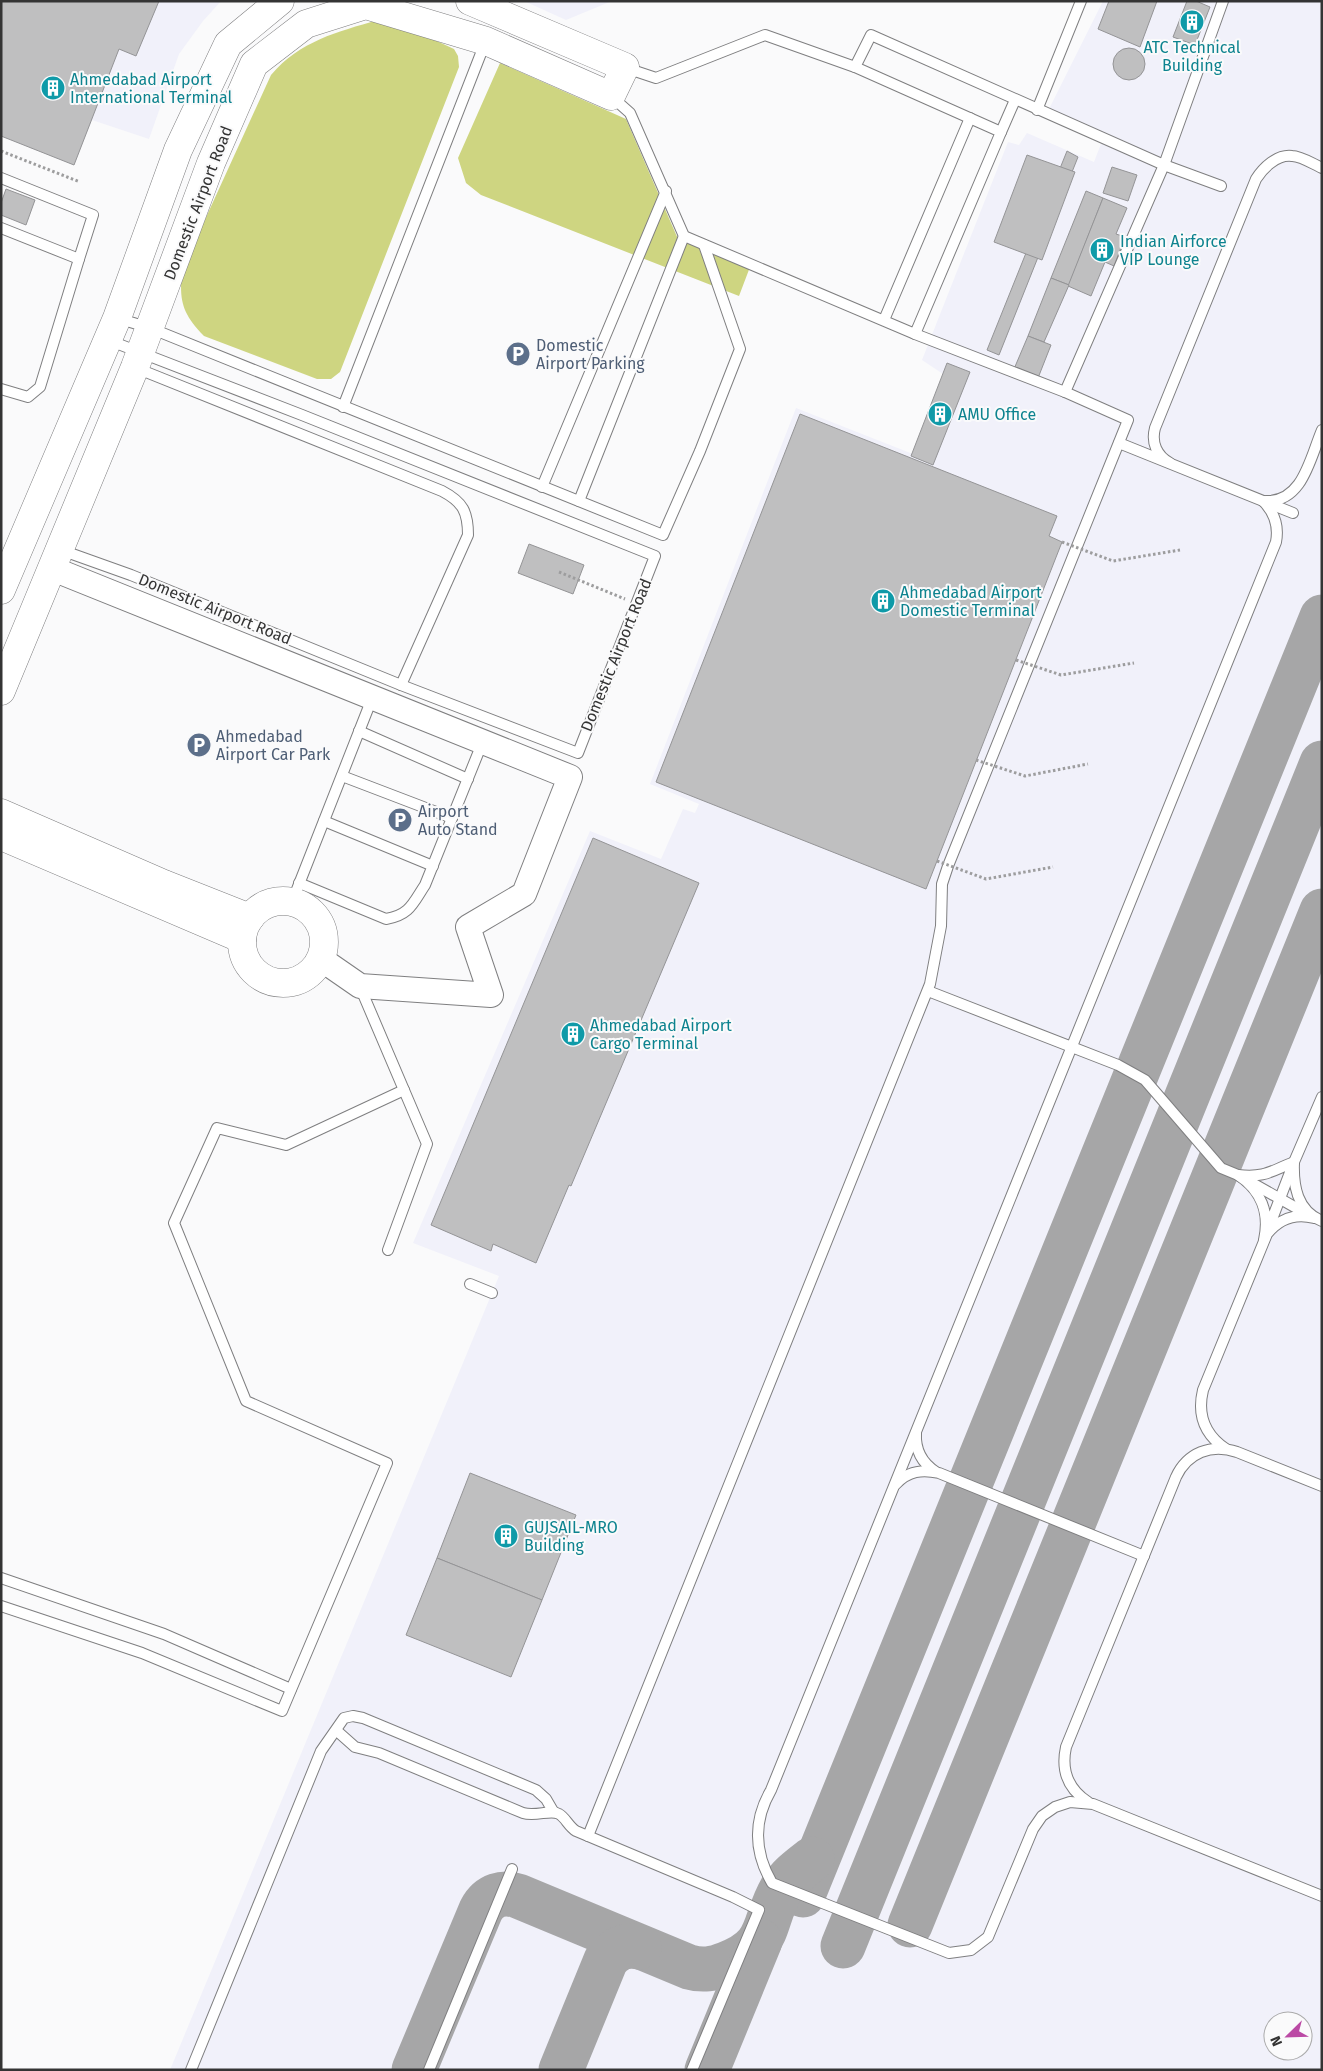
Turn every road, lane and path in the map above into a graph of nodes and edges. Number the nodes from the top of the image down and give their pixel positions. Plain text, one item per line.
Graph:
1 (280, 1) edge
2 (470, 1) edge
3 (1081, 1) edge
4 (1223, 1) edge
5 (486, 41) junction
6 (625, 67) junction
7 (854, 67) junction
8 (611, 96) junction
9 (1015, 100) junction
10 (1037, 110) junction
11 (970, 118) junction
12 (1001, 132) junction
13 (1, 150) edge
14 (1164, 165) junction
15 (1322, 168) edge
16 (1, 178) edge
17 (80, 182) dead end
18 (1221, 186) dead end
19 (666, 191) junction
20 (1, 228) edge
21 (684, 236) junction
22 (704, 245) junction
23 (79, 259) junction
24 (884, 320) junction
25 (150, 328) junction
26 (112, 329) junction
27 (915, 334) junction
28 (138, 360) junction
29 (1, 389) edge
30 (1066, 392) junction
31 (342, 407) junction
32 (1322, 430) edge
33 (1119, 443) junction
34 (1170, 463) junction
35 (542, 487) junction
36 (1262, 500) junction
37 (579, 501) junction
38 (1293, 513) dead end
39 (1062, 542) dead end
40 (1180, 550) dead end
41 (57, 560) junction
42 (559, 572) dead end
43 (1, 590) edge
44 (636, 604) junction
45 (1016, 660) dead end
46 (1134, 662) dead end
47 (401, 686) junction
48 (1, 691) edge
49 (373, 696) junction
50 (360, 731) junction
51 (483, 741) junction
52 (976, 760) dead end
53 (1088, 764) dead end
54 (342, 776) junction
55 (468, 779) junction
56 (1, 813) edge
57 (452, 818) junction
58 (324, 820) junction
59 (1, 836) edge
60 (937, 861) dead end
61 (432, 866) junction
62 (1053, 867) dead end
63 (295, 892) junction
64 (246, 928) junction
65 (321, 959) junction
66 (360, 986) junction
67 (928, 991) junction
68 (1072, 1047) junction
69 (404, 1090) junction
70 (1322, 1097) edge
71 (1294, 1162) junction
72 (1238, 1175) junction
73 (1280, 1198) junction
74 (1318, 1219) edge
75 (1264, 1240) junction
76 (388, 1250) dead end
77 (470, 1284) dead end
78 (492, 1292) dead end
79 (919, 1424) junction
80 (1226, 1449) junction
81 (936, 1472) junction
82 (1322, 1486) edge
83 (893, 1488) junction
84 (1144, 1556) junction
85 (1, 1578) edge
86 (1, 1606) edge
87 (291, 1689) junction
88 (337, 1731) junction
89 (1100, 1807) junction
90 (553, 1811) junction
91 (588, 1836) junction
92 (512, 1869) dead end
93 (1322, 1896) edge
94 (191, 2070) edge
95 (429, 2070) edge
96 (692, 2070) edge

1 - 26 main road
2 - 6 main road
3 - 10 lane
4 - 14 lane
5 - 8 main road, Domestic Airport Road
5 - 25 main road, Domestic Airport Road
5 - 31 lane
6 - 7 lane
6 - 8 main road
7 - 9 lane
7 - 11 lane
8 - 19 lane
9 - 10 lane
9 - 12 lane
10 - 14 lane
11 - 12 lane
11 - 24 lane
12 - 27 lane
13 - 17 path
14 - 18 lane
14 - 30 lane
15 - 34 lane
16 - 23 lane
19 - 21 lane
19 - 35 lane
20 - 23 lane
21 - 22 lane
21 - 37 lane
22 - 24 lane
22 - 37 lane
23 - 29 lane
24 - 27 lane
25 - 26 lane
25 - 28 main road, Domestic Airport Road
25 - 31 lane
26 - 28 lane, Domestic Airport Road
26 - 43 main road
27 - 30 lane
28 - 41 main road, Domestic Airport Road
28 - 44 lane, Domestic Airport Road
28 - 47 lane
30 - 33 lane
31 - 35 lane
32 - 36 lane
33 - 34 lane
33 - 67 lane
34 - 36 lane
35 - 37 lane
36 - 38 lane
36 - 68 lane
39 - 40 path, bridge
41 - 47 lane, Domestic Airport Road
41 - 48 main road, Domestic Airport Road
41 - 49 street
42 - 44 path
44 - 47 lane, Domestic Airport Road
45 - 46 path, bridge
49 - 50 lane
49 - 51 street
50 - 54 lane
50 - 55 lane
51 - 55 lane
51 - 66 street
52 - 53 path, bridge
54 - 57 lane
54 - 58 lane
55 - 57 lane
56 - 64 main road
57 - 61 lane
58 - 61 lane
58 - 63 lane
59 - 64 main road
60 - 62 path, bridge
61 - 63 lane
63 - 64 main road
63 - 65 main road
64 - 65 main road
65 - 66 street
66 - 69 lane
67 - 68 lane
67 - 91 lane
68 - 72 lane
68 - 79 lane
69 - 76 lane
69 - 87 lane
70 - 71 lane
71 - 72 lane
71 - 73 lane
71 - 74 lane
72 - 73 lane
72 - 75 lane
73 - 74 lane
73 - 75 lane
74 - 75 lane
75 - 80 lane
77 - 78 lane
79 - 81 lane
79 - 83 lane
80 - 82 lane
80 - 84 lane
81 - 83 lane
81 - 84 lane
83 - 89 lane
84 - 89 lane
85 - 87 lane
86 - 87 lane
88 - 90 lane
88 - 90 lane
88 - 94 lane
89 - 93 lane
90 - 91 lane
91 - 96 lane
92 - 95 lane

